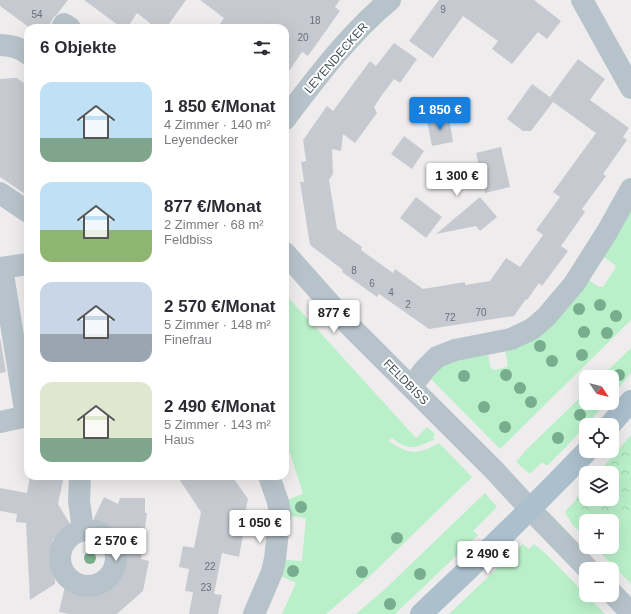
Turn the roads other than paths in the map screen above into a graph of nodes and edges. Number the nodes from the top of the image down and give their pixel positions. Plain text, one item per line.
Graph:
1 (390, 0) edge
2 (582, 0) edge
3 (0, 45) edge
4 (24, 51) edge
5 (631, 88) edge
6 (289, 114) edge
7 (631, 189) edge
8 (0, 192) edge
9 (24, 209) edge
10 (289, 258) edge
11 (24, 265) edge
12 (1, 268) edge
13 (411, 387) junction
14 (24, 399) edge
15 (631, 401) edge
16 (24, 417) edge
17 (616, 418) edge
18 (0, 422) edge
19 (580, 458) edge
20 (80, 480) edge
21 (270, 480) edge
22 (530, 509) junction
23 (83, 530) dead end
24 (581, 562) edge
25 (619, 600) edge
26 (631, 613) edge
27 (254, 614) edge
28 (421, 614) edge

1 - 6 street, LEYENDECKER
2 - 5 street
3 - 4 street
7 - 13 street
8 - 9 street
10 - 13 street, FELDBISS
11 - 12 street
12 - 14 street
13 - 22 street, FELDBISS
15 - 17 main road
16 - 18 street
19 - 22 main road
20 - 23 street
21 - 27 street
22 - 24 street, FELDBISS
22 - 28 main road
25 - 26 street

